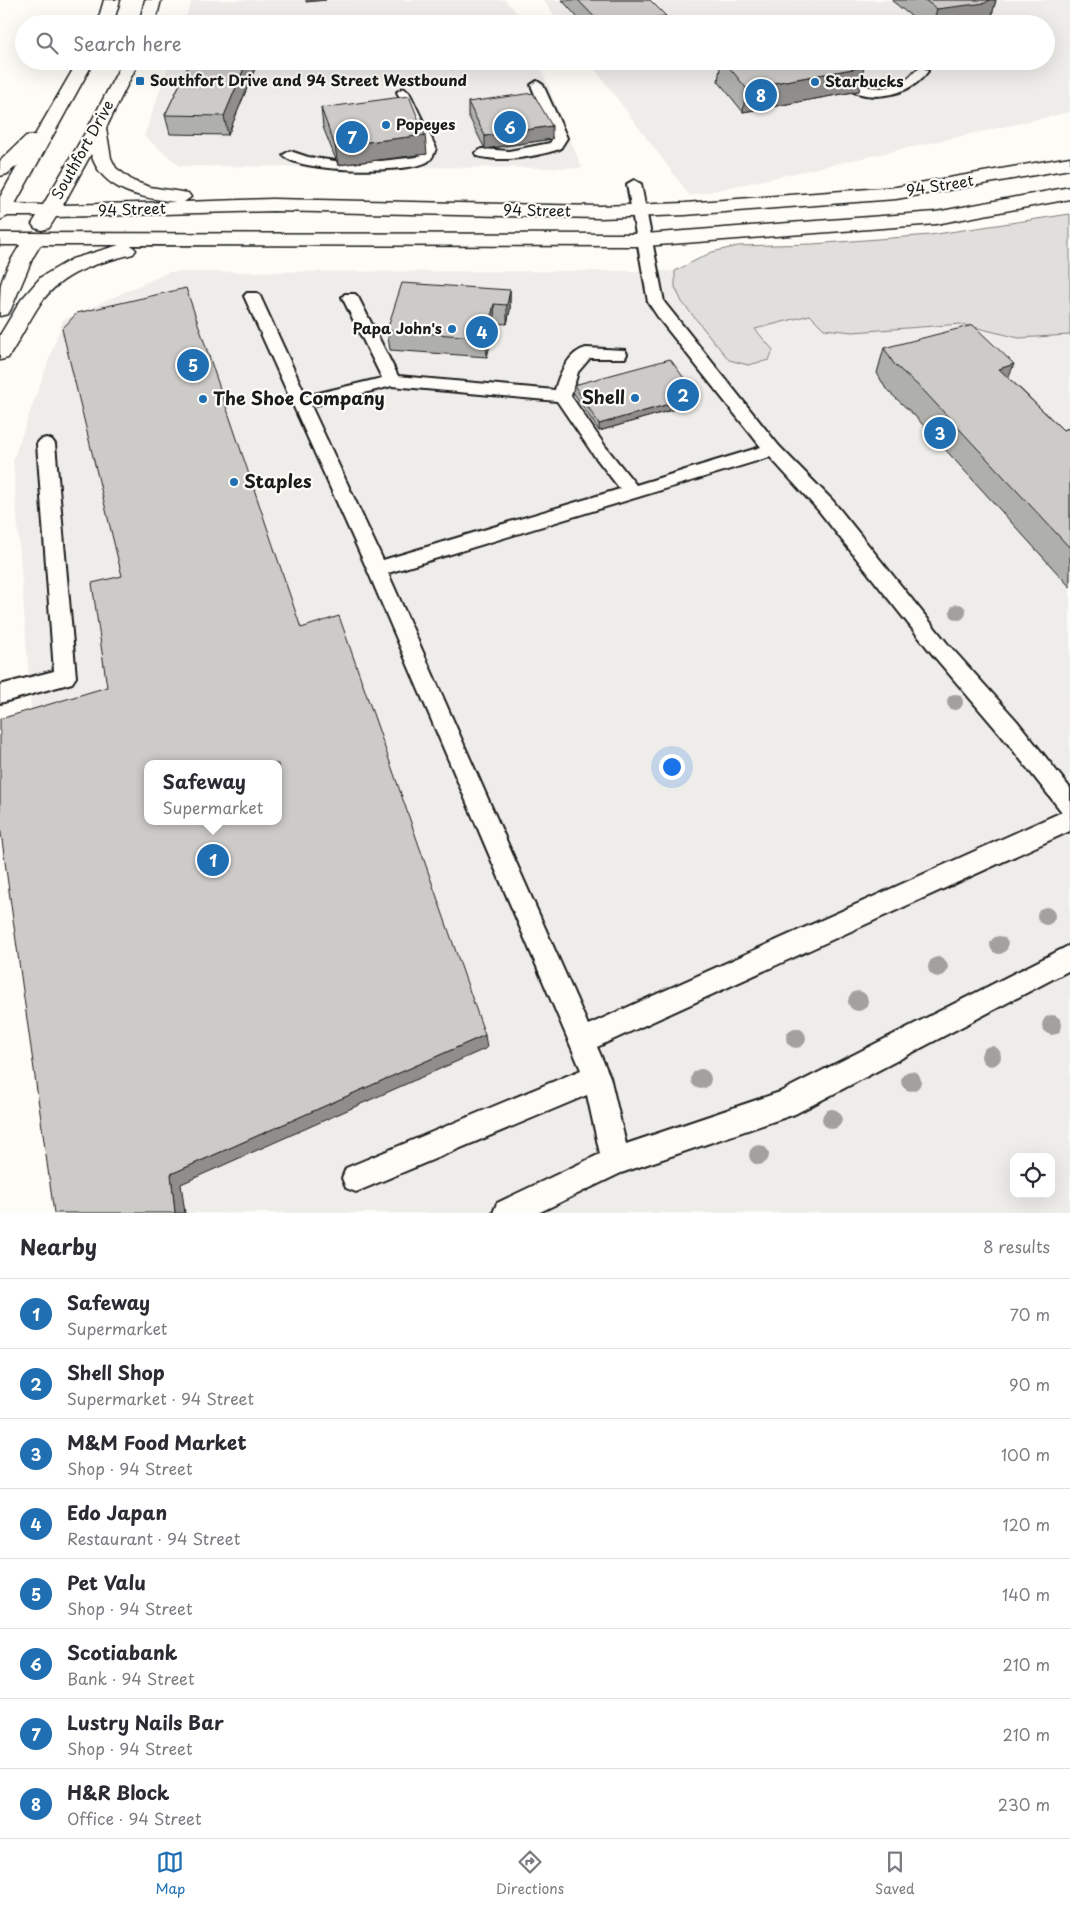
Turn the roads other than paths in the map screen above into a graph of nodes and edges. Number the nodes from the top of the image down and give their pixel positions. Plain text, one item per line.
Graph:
1 (112, 0) edge
2 (154, 0) edge
3 (108, 15) edge
4 (150, 15) edge
5 (81, 70) edge
6 (126, 70) edge
7 (834, 70) edge
8 (922, 71) dead end
9 (537, 85) dead end
10 (403, 92) dead end
11 (65, 101) junction
12 (97, 128) junction
13 (482, 153) dead end
14 (290, 155) dead end
15 (1070, 164) edge
16 (0, 170) edge
17 (634, 184) dead end
18 (1070, 194) edge
19 (272, 205) junction
20 (50, 210) junction
21 (1, 211) edge
22 (639, 211) junction
23 (0, 239) edge
24 (34, 239) junction
25 (183, 240) junction
26 (645, 240) junction
27 (252, 296) dead end
28 (350, 297) dead end
29 (0, 310) edge
30 (0, 353) edge
31 (619, 354) dead end
32 (392, 381) junction
33 (562, 396) junction
34 (302, 403) junction
35 (46, 444) dead end
36 (774, 450) junction
37 (632, 492) junction
38 (377, 569) junction
39 (0, 694) edge
40 (1070, 805) edge
41 (1070, 820) edge
42 (1070, 957) edge
43 (581, 1041) junction
44 (598, 1077) junction
45 (616, 1161) junction
46 (356, 1178) dead end
47 (507, 1213) edge

1 - 3 main road
2 - 4 main road
5 - 11 main road
6 - 12 main road, Southfort Drive
7 - 8 lane
9 - 13 lane
10 - 14 lane
11 - 16 main road
11 - 21 main road
12 - 19 main road
12 - 20 main road, Southfort Drive
15 - 22 main road, 94 Street
17 - 22 lane
18 - 26 main road, 94 Street
19 - 20 main road, 94 Street
19 - 22 main road, 94 Street
20 - 21 main road, 94 Street
20 - 24 main road, Southfort Drive
22 - 26 lane
23 - 24 main road, 94 Street
24 - 25 main road, 94 Street
24 - 29 main road, Southfort Drive
25 - 26 main road, 94 Street
25 - 30 main road
26 - 36 lane
27 - 34 lane
28 - 32 lane
31 - 33 lane
32 - 33 lane
32 - 34 lane
33 - 37 lane
34 - 38 lane
35 - 39 lane
36 - 37 lane
36 - 40 lane
37 - 38 lane
38 - 43 lane
41 - 43 lane
42 - 45 lane
43 - 44 lane
44 - 45 lane
44 - 46 lane
45 - 47 lane

